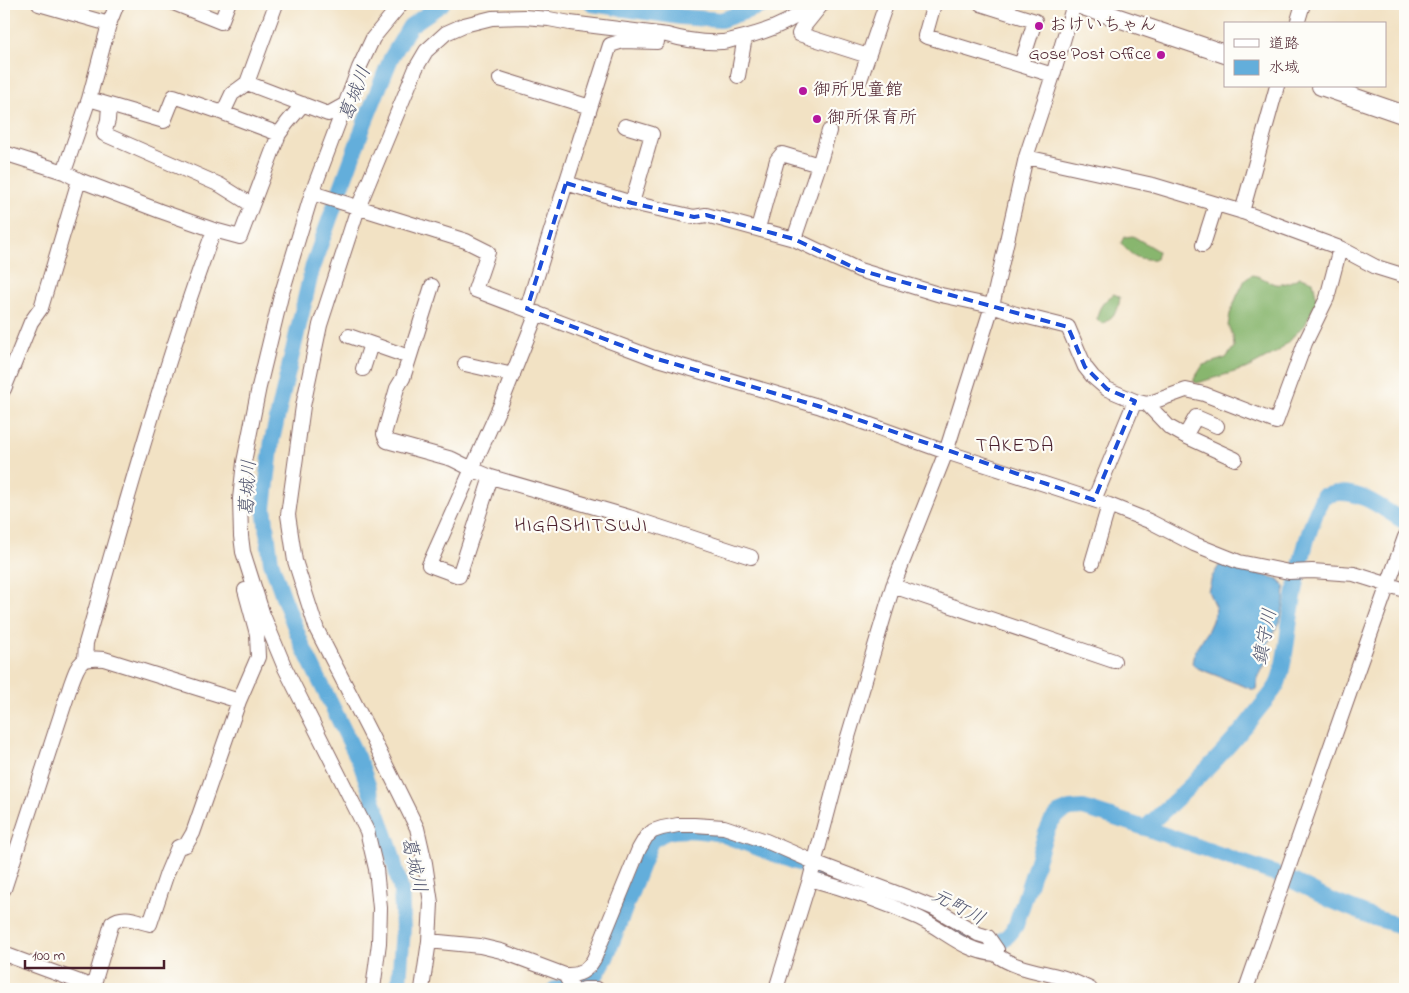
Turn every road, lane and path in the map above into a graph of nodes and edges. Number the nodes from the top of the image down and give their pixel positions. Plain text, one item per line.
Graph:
1 (39, 4) edge
2 (117, 4) edge
3 (176, 4) edge
4 (228, 4) edge
5 (276, 4) edge
6 (401, 4) edge
7 (813, 4) edge
8 (822, 4) edge
9 (886, 4) edge
10 (934, 4) edge
11 (981, 4) edge
12 (1075, 4) edge
13 (1303, 4) edge
14 (1298, 22) edge
15 (109, 24) junction
16 (745, 37) junction
17 (682, 40) junction
18 (1224, 54) edge
19 (868, 56) junction
20 (1021, 65) junction
21 (1053, 75) junction
22 (738, 76) dead end
23 (500, 79) dead end
24 (860, 80) dead end
25 (247, 83) junction
26 (1276, 88) edge
27 (1327, 88) edge
28 (89, 99) junction
29 (303, 104) junction
30 (346, 104) junction
31 (109, 105) junction
32 (590, 107) junction
33 (223, 113) junction
34 (328, 114) junction
35 (1405, 115) edge
36 (625, 126) dead end
37 (830, 131) dead end
38 (280, 134) junction
39 (333, 138) junction
40 (4, 153) edge
41 (1026, 157) junction
42 (819, 165) junction
43 (64, 172) junction
44 (79, 180) junction
45 (566, 183) junction
46 (314, 194) junction
47 (632, 203) junction
48 (252, 204) junction
49 (1216, 204) junction
50 (356, 207) junction
51 (1242, 212) junction
52 (758, 228) junction
53 (214, 230) junction
54 (794, 239) junction
55 (1203, 245) dead end
56 (1340, 248) junction
57 (1405, 276) edge
58 (432, 286) dead end
59 (992, 306) junction
60 (532, 311) junction
61 (349, 336) dead end
62 (371, 344) junction
63 (409, 357) junction
64 (465, 364) dead end
65 (363, 369) dead end
66 (513, 375) junction
67 (4, 389) edge
68 (1141, 402) junction
69 (1218, 426) dead end
70 (1185, 436) junction
71 (946, 452) junction
72 (1235, 459) dead end
73 (472, 469) junction
74 (492, 477) junction
75 (1094, 500) junction
76 (1109, 505) junction
77 (1405, 537) edge
78 (243, 552) junction
79 (751, 557) dead end
80 (1092, 563) dead end
81 (1388, 583) junction
82 (893, 586) junction
83 (1405, 590) edge
84 (85, 660) junction
85 (1114, 661) dead end
86 (239, 702) junction
87 (814, 862) junction
88 (810, 879) junction
89 (4, 889) edge
90 (429, 941) junction
91 (996, 952) junction
92 (4, 954) edge
93 (568, 981) edge
94 (96, 988) edge
95 (373, 989) edge
96 (422, 989) edge
97 (584, 989) edge
98 (597, 989) edge
99 (776, 989) edge
100 (1090, 989) edge
101 (1246, 989) edge

1 - 15 street
2 - 15 street
3 - 4 street
5 - 25 street
6 - 30 street
7 - 16 street
8 - 19 street
9 - 19 street
10 - 20 street
11 - 20 street
12 - 18 main road
12 - 21 street
13 - 14 street
15 - 28 street
16 - 17 street
16 - 22 street
17 - 32 street
17 - 50 street
19 - 24 street
20 - 21 street
21 - 41 street
23 - 32 street
25 - 29 street
25 - 33 street
26 - 51 street
27 - 35 main road
28 - 31 street
28 - 43 street
29 - 34 street
29 - 38 street
30 - 34 street
30 - 39 street
31 - 33 street
31 - 48 street
32 - 45 street
33 - 38 street
34 - 39 street
36 - 47 street
37 - 42 street
38 - 48 street
39 - 46 street
40 - 43 street
41 - 49 street
41 - 59 street
42 - 52 street
42 - 54 street
43 - 44 street
44 - 53 street
44 - 67 street
45 - 47 street
45 - 60 street
46 - 50 street
46 - 78 street
47 - 52 street
48 - 53 street
49 - 51 street
49 - 55 street
50 - 60 street
50 - 90 street
51 - 56 street
52 - 54 street
53 - 84 street
54 - 59 street
56 - 57 street
56 - 68 street
58 - 63 street
59 - 68 street
59 - 71 street
60 - 66 street
60 - 71 street
61 - 62 street
62 - 63 street
62 - 65 street
63 - 73 street
64 - 66 street
66 - 73 street
68 - 70 street
68 - 75 street
69 - 70 street
70 - 72 street
71 - 75 street
71 - 82 street
73 - 74 street
73 - 74 street
74 - 79 street
75 - 76 street
76 - 80 street
76 - 81 street
77 - 81 street
78 - 86 street
78 - 95 street
81 - 83 street
81 - 101 street
82 - 85 street
82 - 87 street
84 - 86 street
84 - 89 street
86 - 94 street
87 - 88 street
87 - 91 street
87 - 93 street
88 - 91 street
88 - 99 street
90 - 93 street
90 - 96 street
91 - 100 street
92 - 94 street
97 - 98 street

